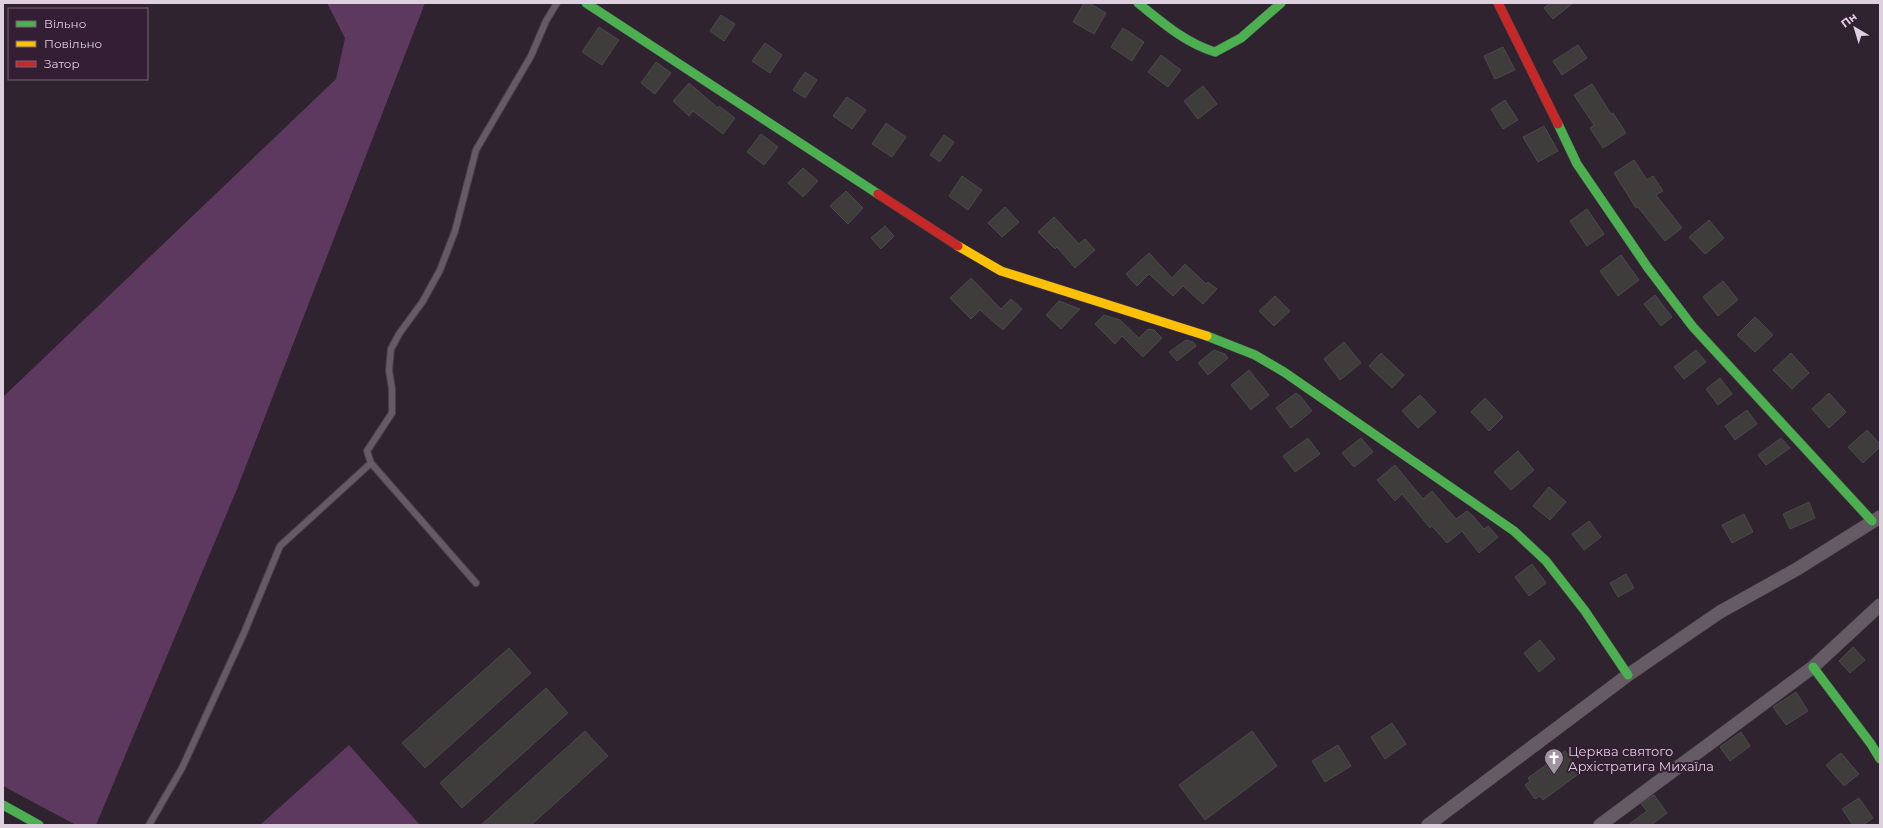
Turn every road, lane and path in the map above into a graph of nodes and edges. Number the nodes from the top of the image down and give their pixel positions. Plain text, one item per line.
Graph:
1 (557, 3) edge
2 (586, 3) edge
3 (1138, 3) edge
4 (1281, 3) edge
5 (1498, 3) edge
6 (371, 463) junction
7 (1876, 519) edge
8 (476, 583) dead end
9 (1880, 604) edge
10 (1813, 667) junction
11 (1628, 675) junction
12 (1880, 759) edge
13 (3, 806) edge
14 (39, 825) edge
15 (149, 825) edge
16 (1428, 825) edge
17 (1600, 825) edge

1 - 6 lane
2 - 11 street
3 - 4 street
5 - 7 street
6 - 8 lane
6 - 15 lane
7 - 11 street
9 - 10 street
10 - 12 street
10 - 17 street
11 - 16 street
13 - 14 street

